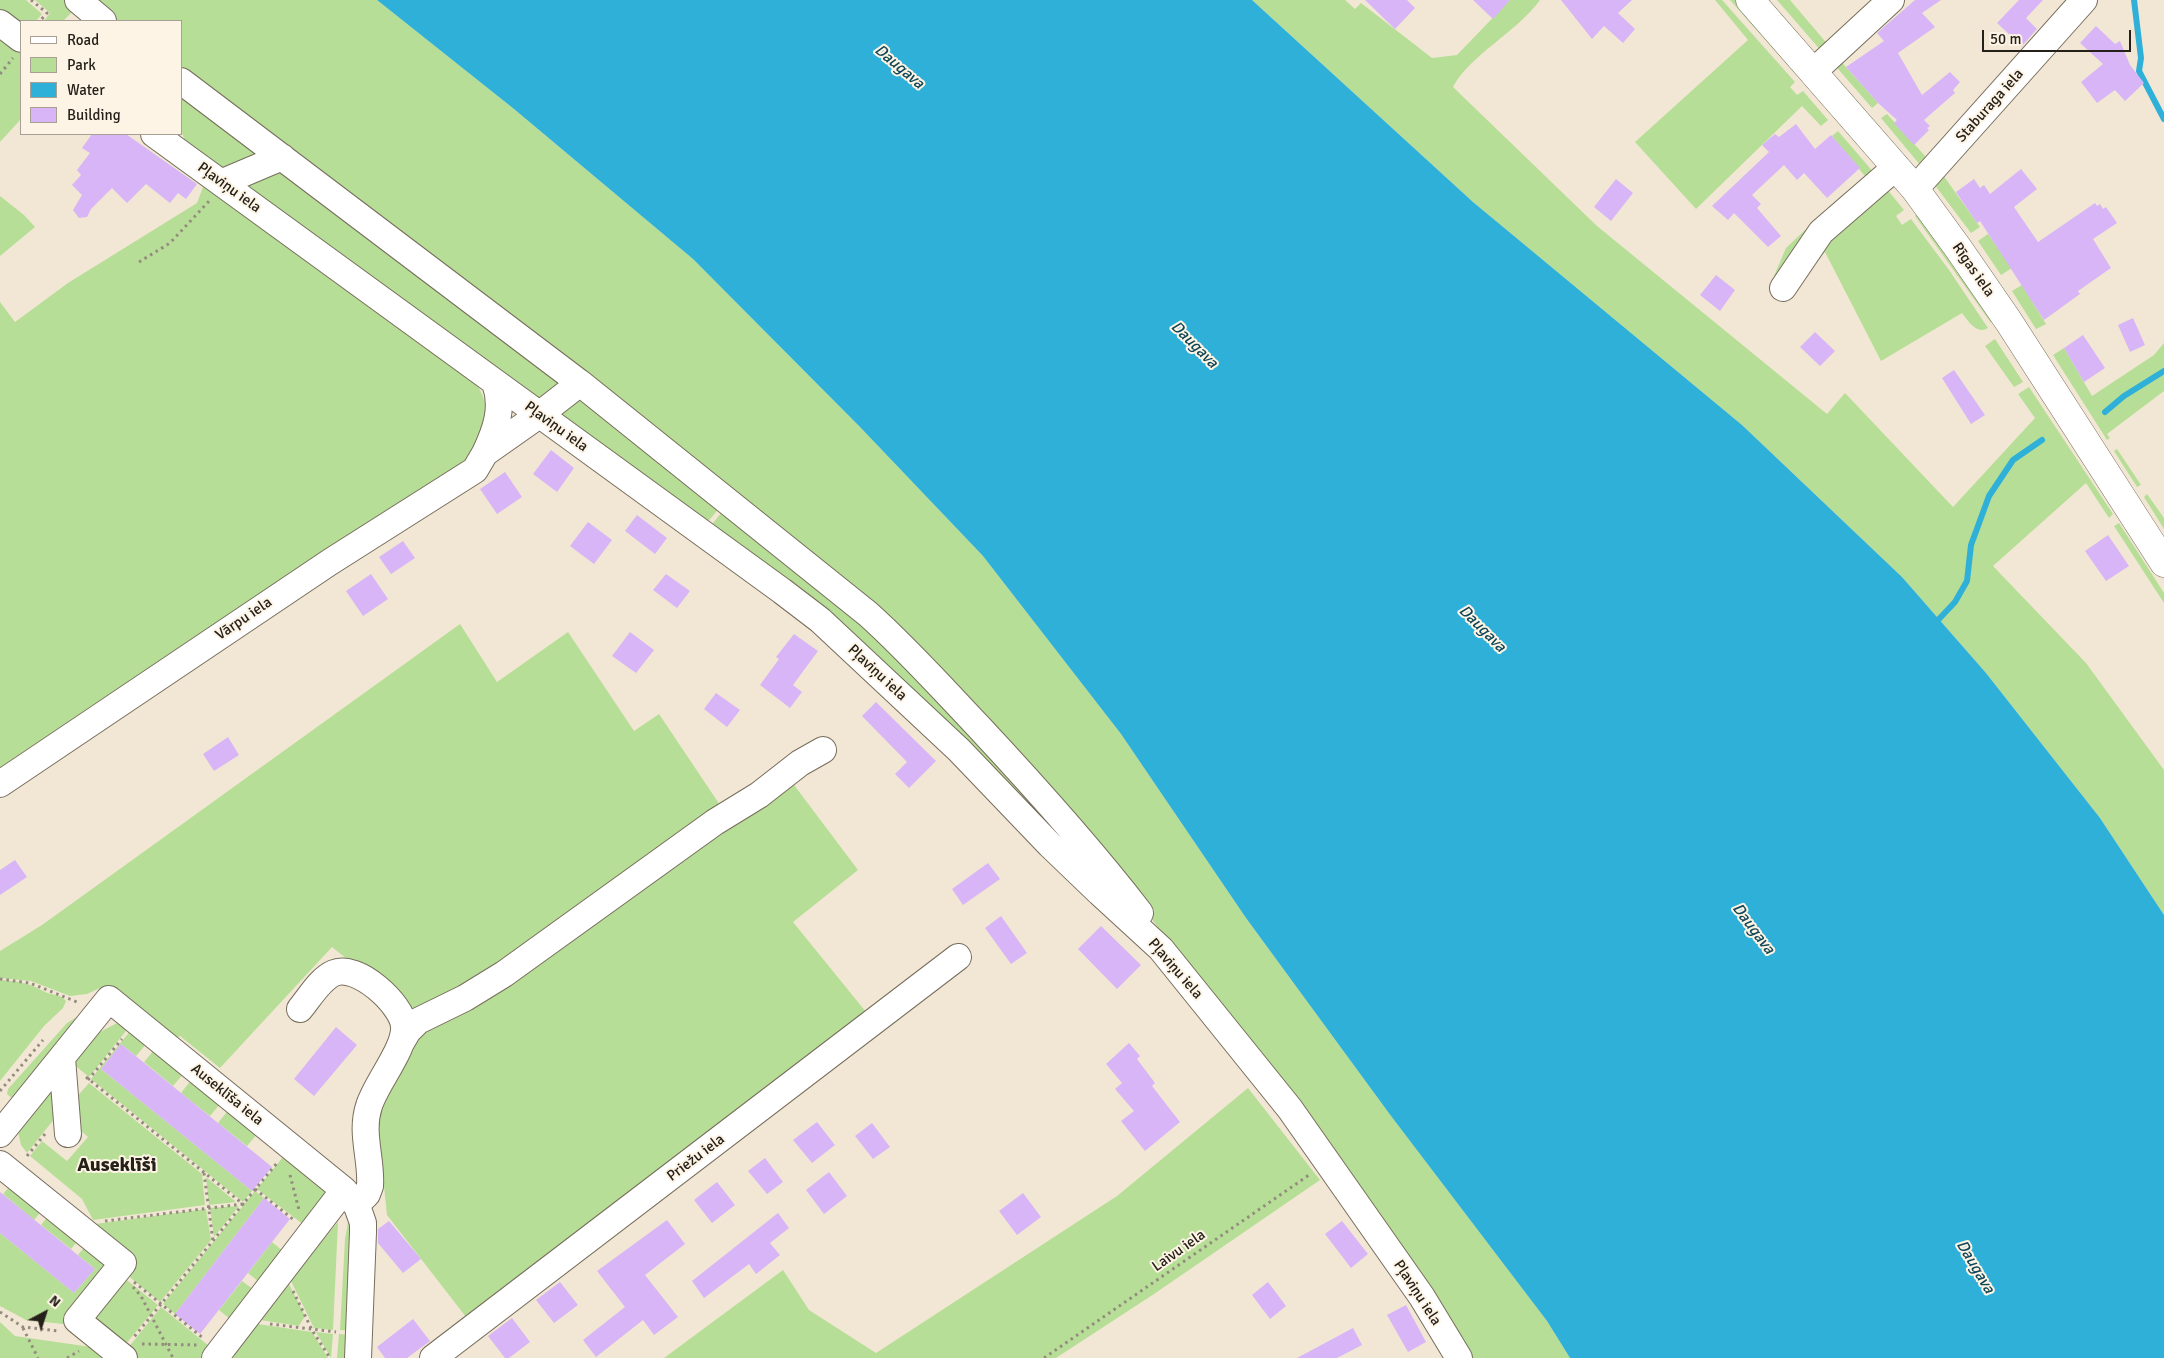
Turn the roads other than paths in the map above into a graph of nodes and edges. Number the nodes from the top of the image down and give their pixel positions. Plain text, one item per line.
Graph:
1 (78, 0) edge
2 (1750, 0) edge
3 (1891, 0) edge
4 (2084, 0) edge
5 (102, 20) edge
6 (0, 22) edge
7 (20, 38) edge
8 (1813, 72) junction
9 (182, 82) edge
10 (155, 135) edge
11 (282, 157) junction
12 (1896, 167) junction
13 (223, 182) junction
14 (1915, 189) junction
15 (1783, 288) dead end
16 (495, 383) junction
17 (580, 383) junction
18 (539, 415) junction
19 (486, 453) junction
20 (2164, 563) edge
21 (823, 750) dead end
22 (0, 784) edge
23 (1161, 948) junction
24 (958, 958) dead end
25 (300, 1009) dead end
26 (401, 1044) junction
27 (62, 1058) junction
28 (0, 1134) edge
29 (68, 1134) dead end
30 (0, 1164) edge
31 (350, 1197) junction
32 (359, 1346) edge
33 (215, 1351) edge
34 (123, 1353) edge
35 (1455, 1357) edge
36 (433, 1358) edge

1 - 5 street
2 - 8 main road, Rīgas iela
3 - 8 street
4 - 14 street, Staburaga iela
6 - 7 street
8 - 12 main road, Rīgas iela
9 - 11 street
10 - 13 street, Pļaviņu iela
11 - 13 street
11 - 17 street
12 - 14 main road, Rīgas iela
12 - 15 street
13 - 16 street, Pļaviņu iela
14 - 20 main road, Rīgas iela
16 - 18 street, Pļaviņu iela
16 - 19 street, Vārpu iela
17 - 18 street, Vārpu iela
17 - 23 street
18 - 19 street, Vārpu iela
18 - 23 street, Pļaviņu iela
19 - 22 street, Vārpu iela
21 - 26 street
23 - 35 street, Pļaviņu iela
24 - 36 street, Priežu iela
25 - 26 street
26 - 31 street
27 - 28 street, Auseklīša iela
27 - 29 street
27 - 31 street, Auseklīša iela
30 - 34 street
31 - 32 street
31 - 33 street

